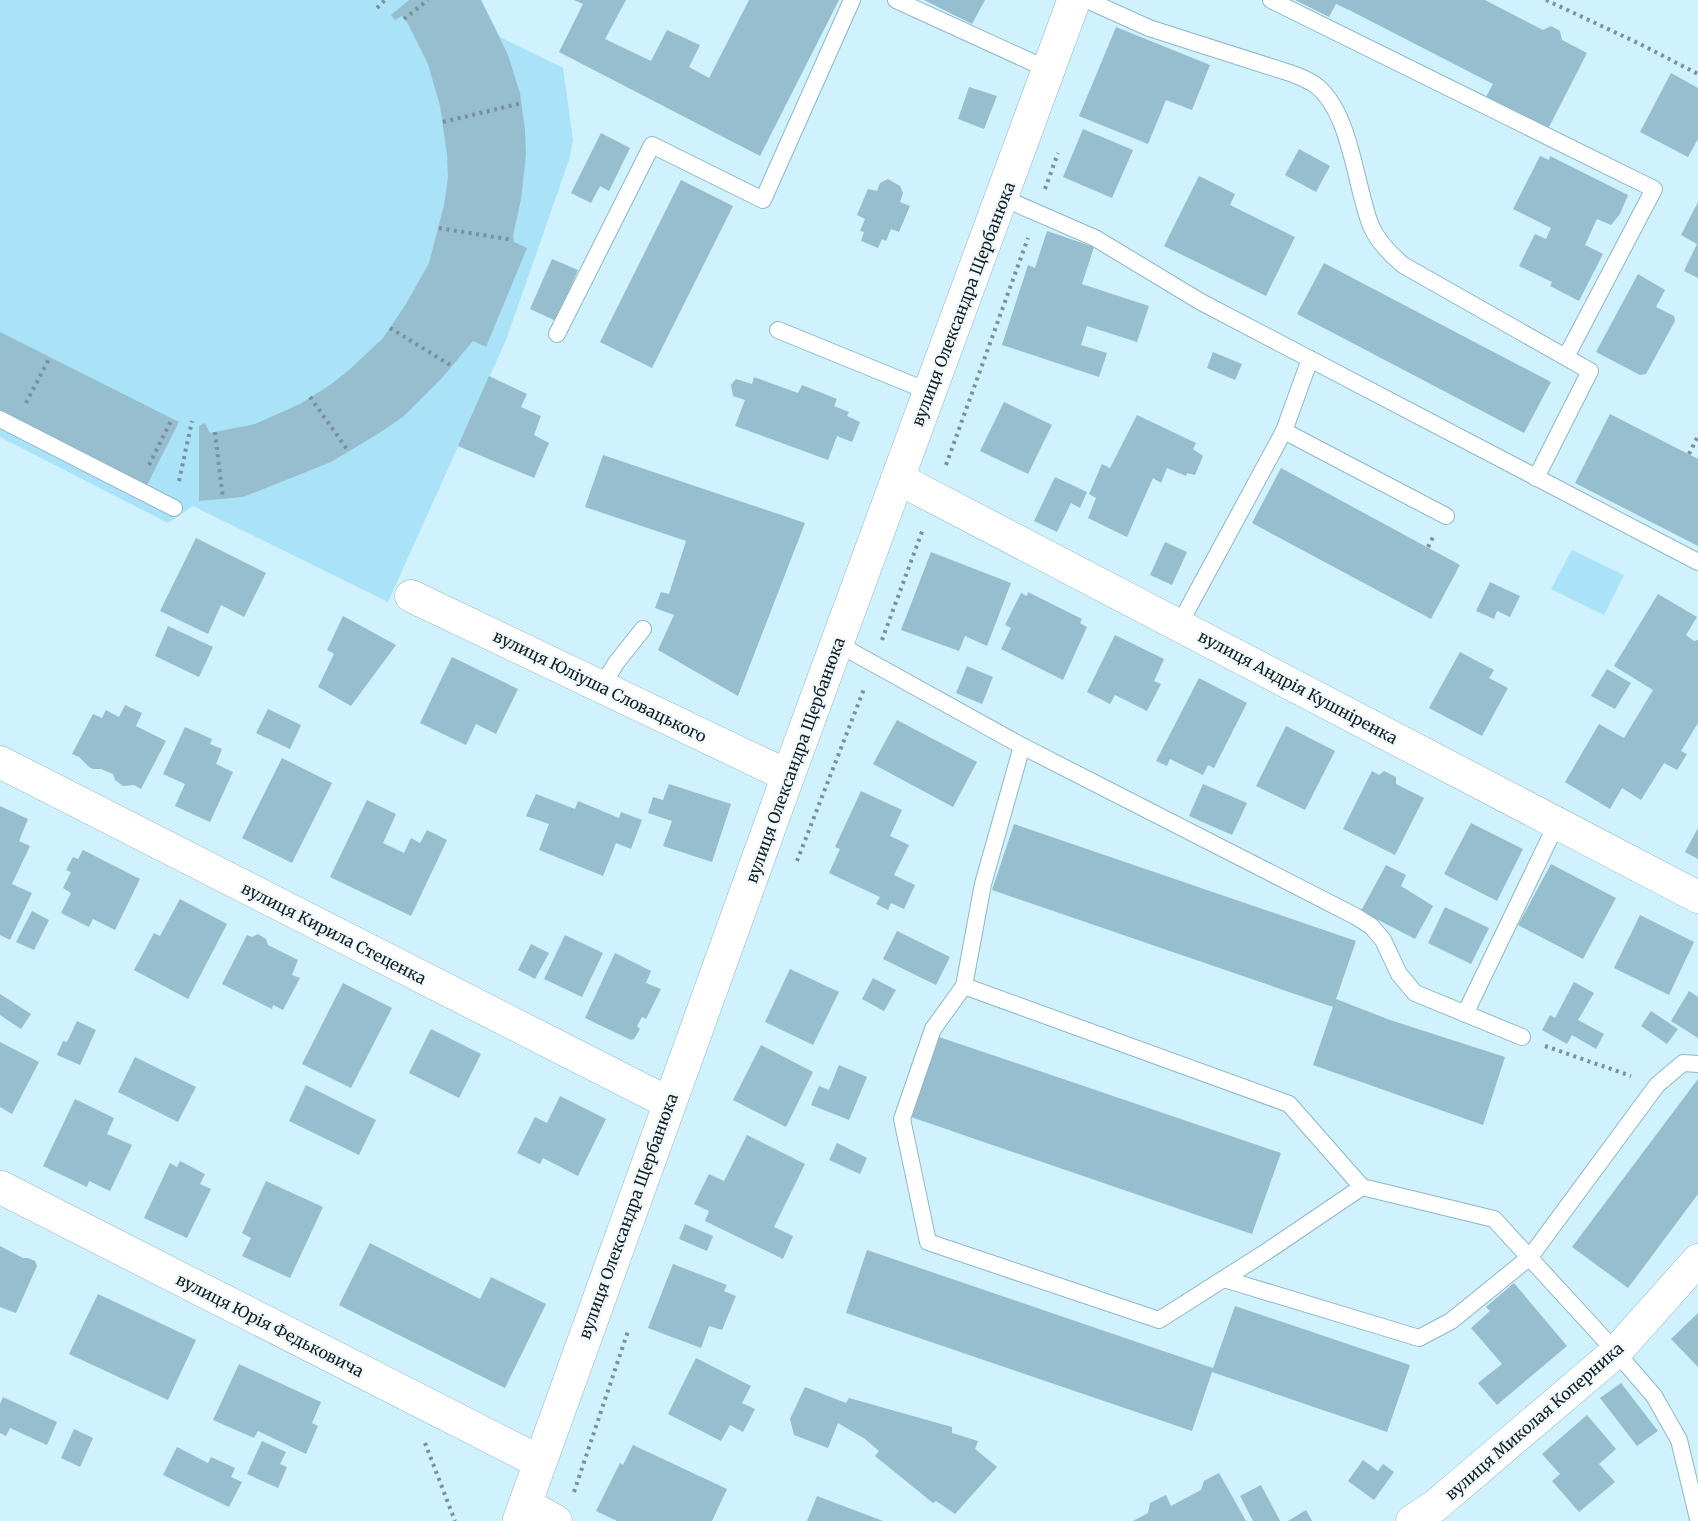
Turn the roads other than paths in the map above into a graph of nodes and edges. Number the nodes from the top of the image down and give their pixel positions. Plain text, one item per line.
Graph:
1 (852, 0) edge
2 (896, 0) edge
3 (1074, 0) edge
4 (1087, 0) edge
5 (1271, 0) edge
6 (1049, 70) junction
7 (1003, 198) junction
8 (778, 330) dead end
9 (557, 334) dead end
10 (1566, 357) junction
11 (1310, 359) junction
12 (930, 392) junction
13 (0, 419) edge
14 (1284, 431) junction
15 (897, 478) junction
16 (1536, 478) junction
17 (174, 508) road end
18 (1446, 516) dead end
19 (1698, 562) edge
20 (411, 596) dead end
21 (1179, 625) junction
22 (643, 629) dead end
23 (838, 644) junction
24 (602, 686) junction
25 (1022, 746) junction
26 (0, 762) edge
27 (788, 776) junction
28 (1557, 823) junction
29 (1698, 897) edge
30 (964, 986) junction
31 (1465, 1014) junction
32 (1522, 1037) road end
33 (1698, 1064) edge
34 (669, 1103) junction
35 (1362, 1186) junction
36 (0, 1187) edge
37 (1530, 1257) junction
38 (1698, 1260) edge
39 (1224, 1279) junction
40 (1616, 1352) junction
41 (540, 1462) junction
42 (564, 1510) edge
43 (522, 1512) edge
44 (1698, 1519) edge
45 (1412, 1521) edge

1 - 9 lane
2 - 6 lane
3 - 6 street, вулиця Олександра Щербанюка
4 - 10 lane
5 - 10 lane
6 - 7 street, вулиця Олександра Щербанюка
7 - 11 lane
7 - 12 street, вулиця Олександра Щербанюка
8 - 12 lane
10 - 16 lane
11 - 14 lane
11 - 16 lane
12 - 15 street, вулиця Олександра Щербанюка
13 - 17 lane
14 - 18 lane
14 - 21 lane
15 - 21 street, вулиця Андрія Кушніренка
15 - 23 street, вулиця Олександра Щербанюка
16 - 19 lane
20 - 24 street, вулиця Юліуша Словацького
21 - 28 street, вулиця Андрія Кушніренка
22 - 24 lane
23 - 25 lane
23 - 27 street, вулиця Олександра Щербанюка
24 - 27 street, вулиця Юліуша Словацького
25 - 30 lane
25 - 31 lane
26 - 34 street, вулиця Кирила Стеценка
27 - 34 street, вулиця Олександра Щербанюка
28 - 29 street, вулиця Андрія Кушніренка
28 - 31 lane
30 - 35 lane
30 - 39 lane
31 - 32 lane
33 - 37 lane
34 - 41 street, вулиця Олександра Щербанюка
35 - 37 lane
35 - 39 lane
36 - 41 street, вулиця Юрія Федьковича
37 - 39 lane
37 - 40 lane
38 - 40 street, вулиця Миколая Коперника
40 - 44 lane
40 - 45 street, вулиця Миколая Коперника
41 - 43 street, вулиця Олександра Щербанюка
42 - 43 street

